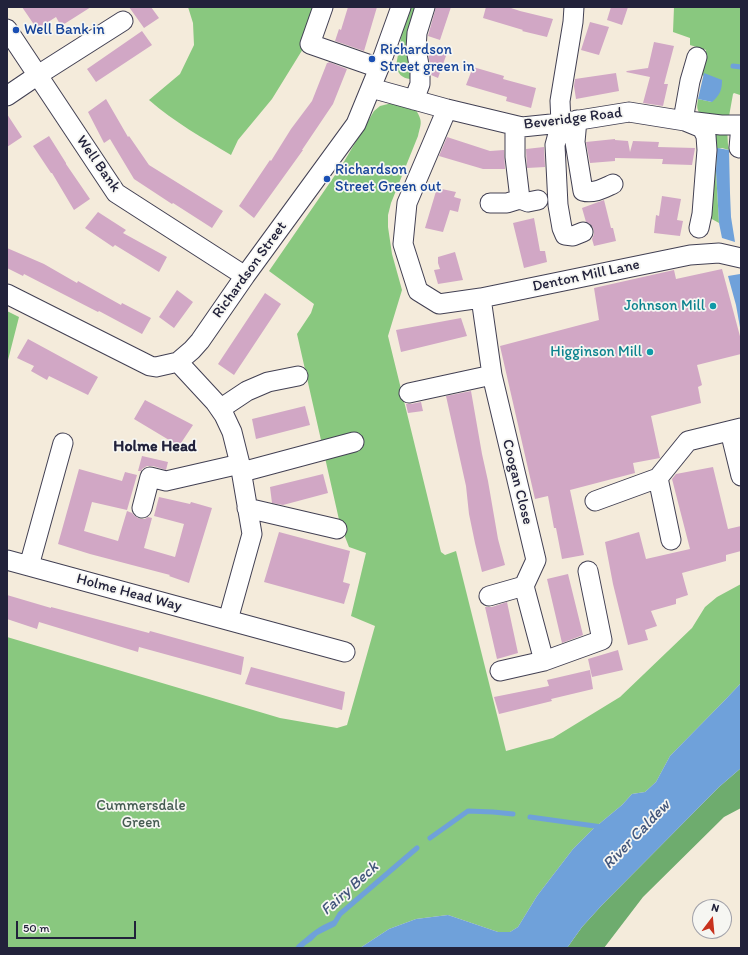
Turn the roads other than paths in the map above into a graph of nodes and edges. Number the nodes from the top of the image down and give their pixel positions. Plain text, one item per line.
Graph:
1 (323, 7) edge
2 (401, 7) edge
3 (425, 7) edge
4 (574, 7) edge
5 (578, 7) edge
6 (123, 21) dead end
7 (7, 29) edge
8 (697, 57) dead end
9 (379, 68) junction
10 (38, 75) junction
11 (371, 88) junction
12 (7, 96) edge
13 (414, 100) junction
14 (447, 109) junction
15 (684, 121) junction
16 (569, 122) junction
17 (741, 125) edge
18 (515, 126) junction
19 (739, 148) dead end
20 (613, 184) dead end
21 (490, 203) dead end
22 (699, 228) dead end
23 (583, 232) dead end
24 (741, 258) edge
25 (245, 276) junction
26 (7, 294) edge
27 (481, 298) junction
28 (178, 362) junction
29 (298, 376) dead end
30 (492, 376) junction
31 (409, 393) dead end
32 (220, 409) junction
33 (735, 430) edge
34 (354, 442) dead end
35 (62, 443) dead end
36 (241, 468) junction
37 (741, 476) edge
38 (658, 478) junction
39 (595, 501) dead end
40 (142, 508) dead end
41 (247, 508) junction
42 (337, 529) dead end
43 (671, 540) dead end
44 (7, 560) edge
45 (29, 566) junction
46 (588, 571) dead end
47 (524, 586) junction
48 (489, 596) dead end
49 (228, 620) junction
50 (345, 652) dead end
51 (544, 661) junction
52 (500, 671) dead end

1 - 9 street
2 - 9 street, Richardson Street
3 - 13 street
4 - 5 street
4 - 16 street
6 - 10 street
7 - 10 street, Well Bank
8 - 15 street
9 - 11 street, Richardson Street
10 - 12 street
10 - 25 street, Well Bank
11 - 13 street, Beveridge Road
11 - 25 street, Richardson Street
13 - 14 street, Beveridge Road
14 - 18 street, Beveridge Road
14 - 27 street
15 - 16 street, Beveridge Road
15 - 17 street
15 - 22 street, Beveridge Road
16 - 18 street, Beveridge Road
16 - 20 street
16 - 23 street
17 - 19 street
18 - 21 street
24 - 27 street, Denton Mill Lane
25 - 28 street, Richardson Street
26 - 28 street, Richardson Street
27 - 30 street, Coogan Close
28 - 32 street
29 - 32 street
30 - 31 street
30 - 47 street, Coogan Close
32 - 36 street
33 - 37 street
33 - 38 street
34 - 36 street
35 - 45 street
36 - 40 street
36 - 41 street
38 - 39 street
38 - 43 street
41 - 42 street
41 - 49 street
44 - 45 street, Holme Head Way
45 - 49 street, Holme Head Way
46 - 51 street
47 - 48 street
47 - 51 street
49 - 50 street, Holme Head Way
51 - 52 street

